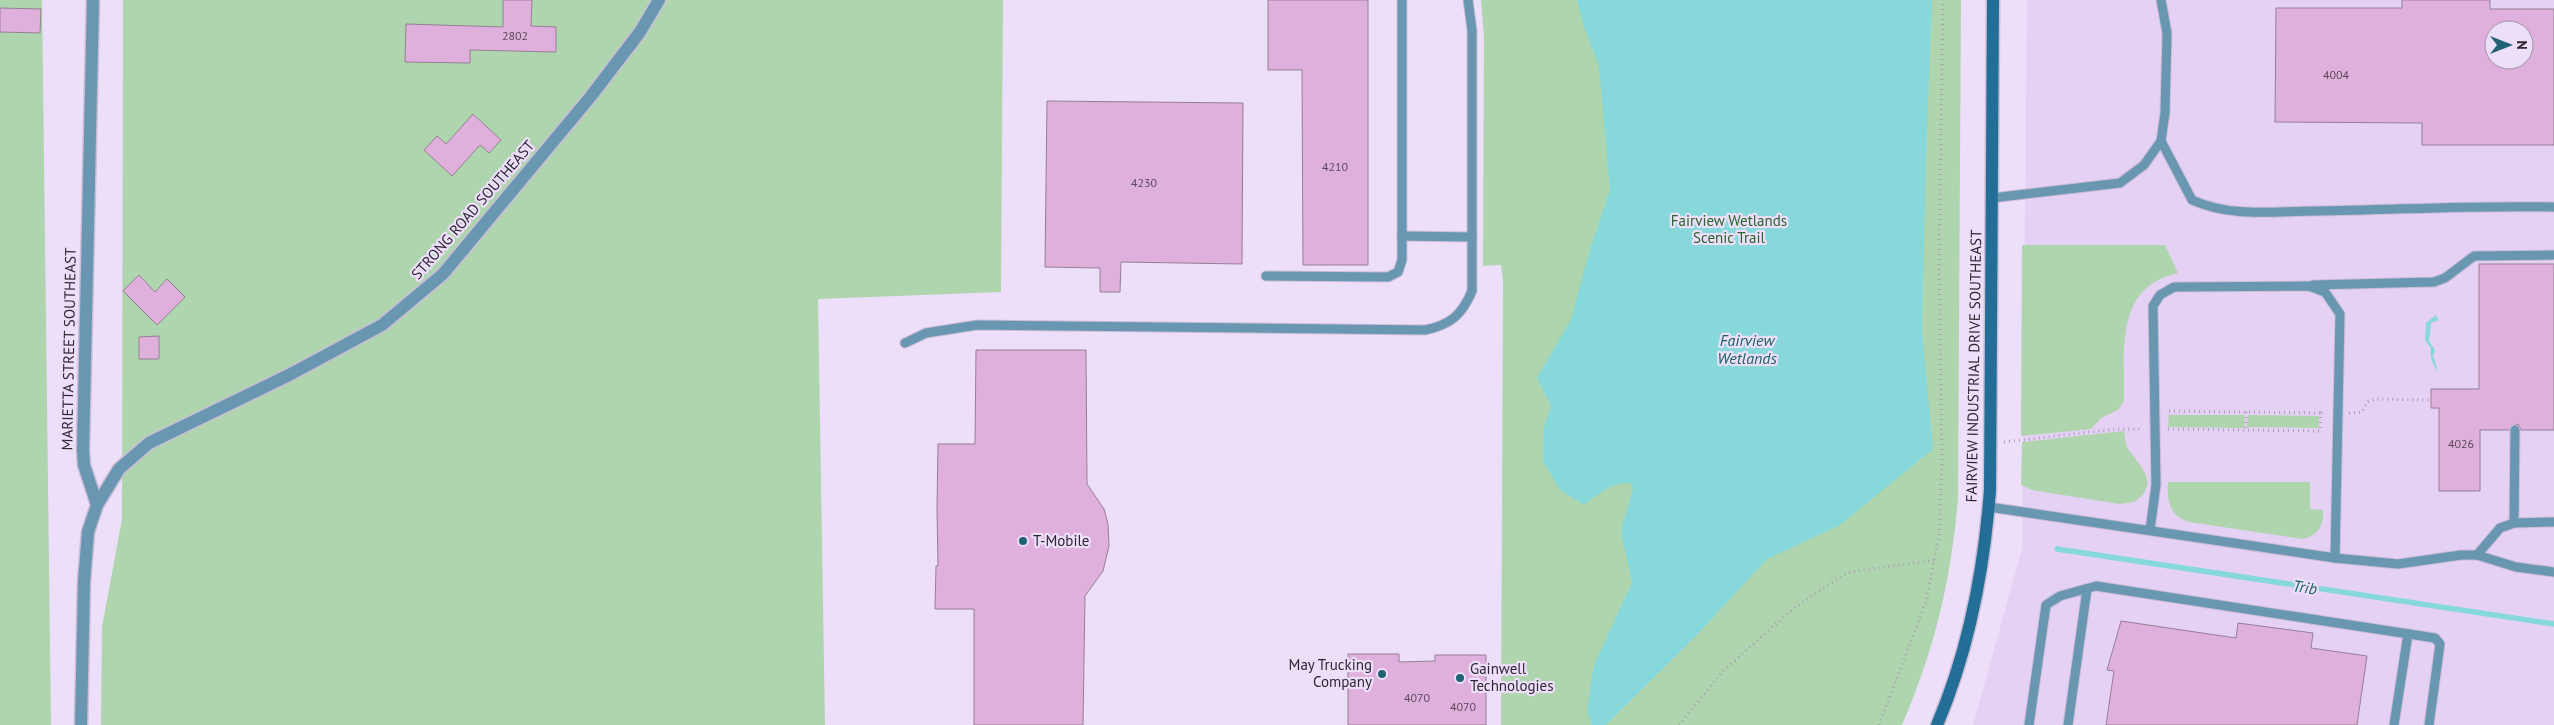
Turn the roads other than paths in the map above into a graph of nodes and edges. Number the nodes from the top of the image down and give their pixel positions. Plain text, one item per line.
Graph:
1 (93, 0) edge
2 (659, 0) edge
3 (1402, 0) edge
4 (1468, 0) edge
5 (1993, 0) edge
6 (2161, 0) edge
7 (2161, 141) junction
8 (1992, 198) junction
9 (2554, 207) edge
10 (1402, 236) junction
11 (1472, 237) junction
12 (2554, 255) edge
13 (1266, 276) dead end
14 (2309, 286) junction
15 (905, 343) dead end
16 (2515, 430) dead end
17 (96, 505) junction
18 (1989, 507) junction
19 (2554, 522) edge
20 (2514, 523) junction
21 (2150, 530) junction
22 (2477, 555) junction
23 (2335, 558) junction
24 (2554, 572) edge
25 (2087, 589) junction
26 (2408, 634) junction
27 (81, 725) edge
28 (1937, 725) edge
29 (2028, 725) edge
30 (2068, 725) edge
31 (2394, 725) edge
32 (2428, 725) edge

1 - 17 street, MARIETTA STREET SOUTHEAST
2 - 17 street, STRONG ROAD SOUTHEAST
3 - 10 lane
4 - 11 lane
5 - 8 main road, FAIRVIEW INDUSTRIAL DRIVE SOUTHEAST
6 - 7 lane
7 - 8 lane
7 - 9 lane
8 - 18 main road, FAIRVIEW INDUSTRIAL DRIVE SOUTHEAST
10 - 11 lane
10 - 13 lane
11 - 15 lane
12 - 14 lane
14 - 21 lane
14 - 23 lane
16 - 20 lane
17 - 27 street
18 - 21 lane
18 - 28 main road, FAIRVIEW INDUSTRIAL DRIVE SOUTHEAST
19 - 20 lane
20 - 22 lane
21 - 23 lane
22 - 23 lane
22 - 24 lane
25 - 26 lane
25 - 29 lane
25 - 30 lane
26 - 31 lane
26 - 32 lane

